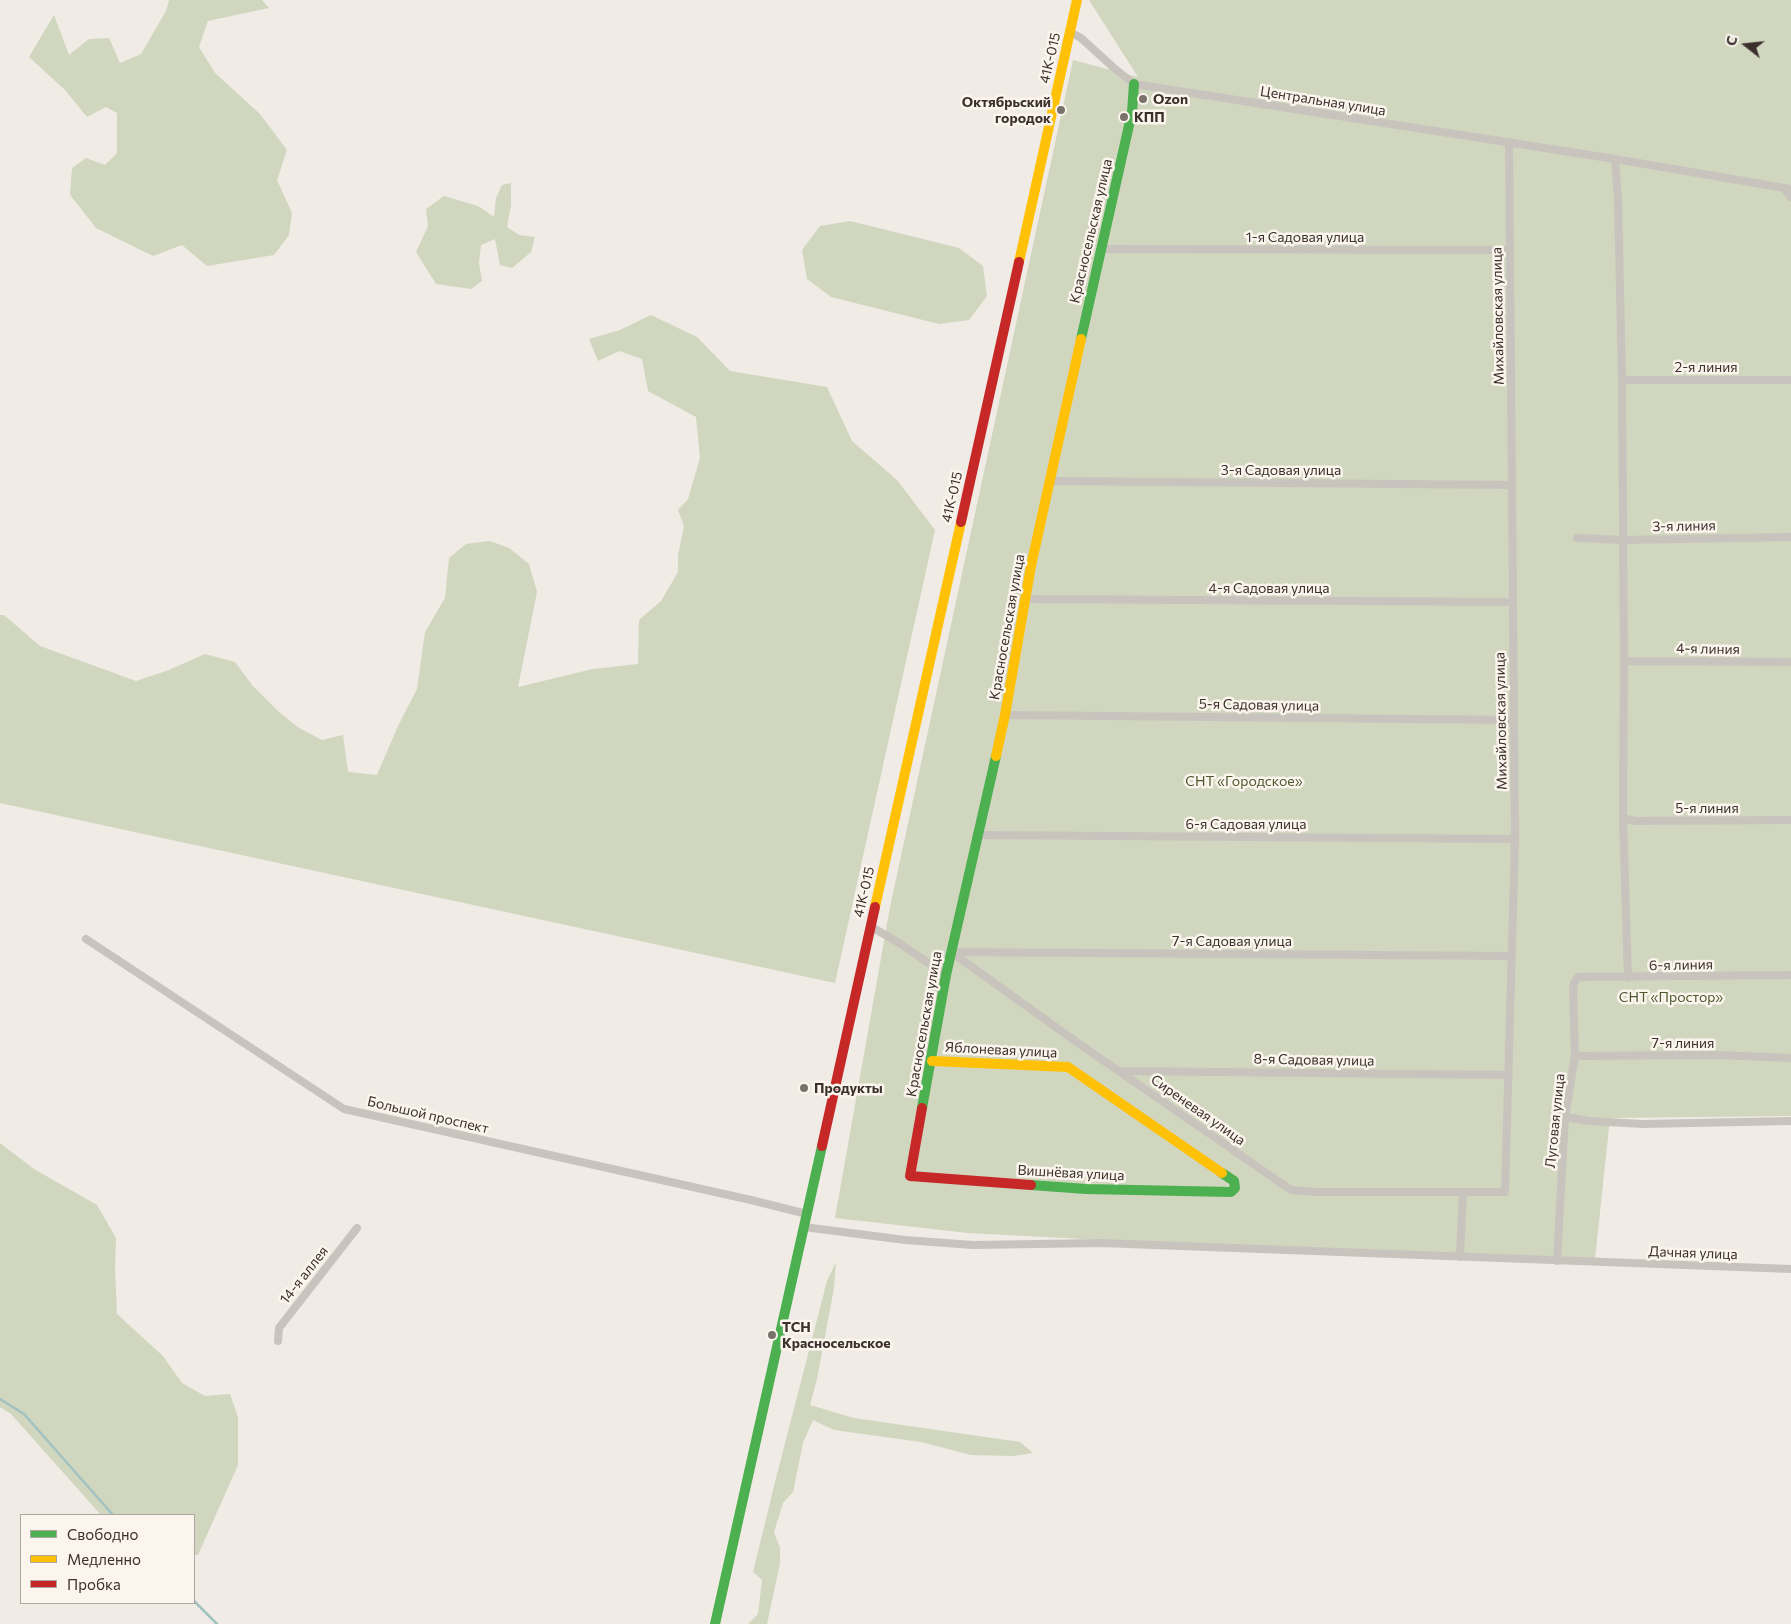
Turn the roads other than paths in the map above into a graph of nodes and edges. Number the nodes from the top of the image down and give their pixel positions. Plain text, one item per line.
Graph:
1 (1077, 0) edge
2 (1070, 32) junction
3 (1134, 84) junction
4 (1508, 142) junction
5 (1615, 159) junction
6 (1788, 188) edge
7 (1791, 197) edge
8 (1102, 249) junction
9 (1509, 250) junction
10 (1622, 380) junction
11 (1791, 380) edge
12 (1050, 481) junction
13 (1512, 484) junction
14 (1791, 537) edge
15 (1577, 538) dead end
16 (1624, 540) junction
17 (1025, 599) junction
18 (1512, 602) junction
19 (1624, 661) junction
20 (1791, 662) edge
21 (1004, 715) junction
22 (1513, 720) junction
23 (1623, 818) junction
24 (1791, 820) edge
25 (976, 835) junction
26 (1515, 839) junction
27 (870, 926) junction
28 (86, 939) dead end
29 (951, 952) junction
30 (1512, 956) junction
31 (946, 975) junction
32 (1791, 976) edge
33 (1628, 978) junction
34 (1574, 983) joint
35 (1576, 1056) junction
36 (1791, 1058) edge
37 (932, 1061) junction
38 (1119, 1071) junction
39 (1509, 1075) junction
40 (1565, 1117) junction
41 (1791, 1121) edge
42 (910, 1176) joint
43 (1231, 1192) joint
44 (1463, 1192) junction
45 (807, 1214) junction
46 (804, 1227) junction
47 (357, 1228) dead end
48 (1460, 1257) junction
49 (1557, 1261) junction
50 (1791, 1269) edge
51 (278, 1341) dead end
52 (715, 1624) edge

1 - 2 street, 41К-015
2 - 3 street
2 - 27 street, 41К-015
3 - 4 street, Центральная улица
3 - 8 street, Красносельская улица
4 - 5 street, Центральная улица
4 - 9 street, Михайловская улица
5 - 6 street, Центральная улица
5 - 10 street
6 - 7 street
8 - 9 street, 1-я Садовая улица
8 - 12 street, Красносельская улица
9 - 13 street, Михайловская улица
10 - 11 street, 2-я линия
10 - 16 street
12 - 13 street, 3-я Садовая улица
12 - 17 street, Красносельская улица
13 - 18 street, Михайловская улица
14 - 16 street, 3-я линия
15 - 16 street, 3-я линия
16 - 19 street
17 - 18 street, 4-я Садовая улица
17 - 21 street, Красносельская улица
18 - 22 street, Михайловская улица
19 - 20 street, 4-я линия
19 - 23 street
21 - 22 street, 5-я Садовая улица
21 - 25 street, Красносельская улица
22 - 26 street, Михайловская улица
23 - 24 street, 5-я линия
23 - 33 street
25 - 26 street, 6-я Садовая улица
25 - 29 street, Красносельская улица
26 - 30 street, Михайловская улица
27 - 31 street
27 - 45 street, 41К-015
28 - 45 street, Большой проспект
29 - 30 street, 7-я Садовая улица
29 - 31 street, Красносельская улица
29 - 38 street, Сиреневая улица
30 - 39 street, Михайловская улица
31 - 37 street, Красносельская улица
32 - 33 street, 6-я линия
33 - 34 street, 6-я линия
34 - 35 street, Луговая улица
35 - 36 street, 7-я линия
35 - 40 street, Луговая улица
37 - 42 street, Красносельская улица
37 - 43 street, Яблоневая улица
38 - 39 street, 8-я Садовая улица
38 - 44 street, Сиреневая улица
39 - 44 street, Михайловская улица
40 - 41 street
40 - 49 street, Луговая улица
42 - 43 street, Вишнёвая улица
44 - 48 street
45 - 46 street, 41К-015
46 - 48 street, Дачная улица
46 - 52 street, 41К-015
47 - 51 street, 14-я аллея
48 - 49 street, Дачная улица
49 - 50 street, Дачная улица

